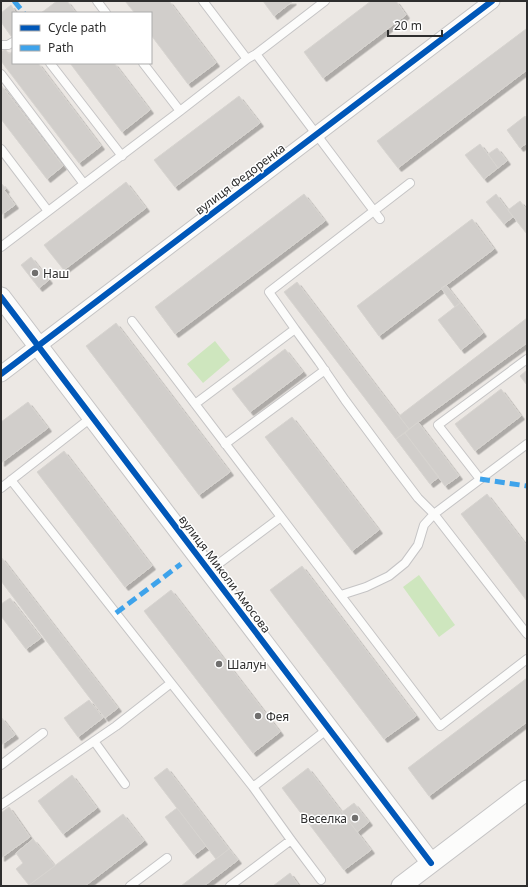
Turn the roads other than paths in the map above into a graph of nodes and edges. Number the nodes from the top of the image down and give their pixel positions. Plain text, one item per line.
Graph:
1 (96, 1) edge
2 (203, 1) edge
3 (326, 1) edge
4 (492, 1) edge
5 (105, 12) edge
6 (12, 43) edge
7 (1, 45) edge
8 (256, 54) junction
9 (247, 59) junction
10 (51, 64) edge
11 (144, 64) edge
12 (1, 74) edge
13 (180, 111) junction
14 (317, 134) junction
15 (1, 149) edge
16 (122, 156) junction
17 (410, 183) dead end
18 (84, 184) junction
19 (48, 211) junction
20 (374, 211) junction
21 (380, 220) dead end
22 (1, 247) edge
23 (1, 297) edge
24 (132, 322) dead end
25 (296, 329) junction
26 (38, 346) junction
27 (527, 359) edge
28 (325, 370) junction
29 (1, 374) edge
30 (195, 404) junction
31 (92, 417) junction
32 (225, 444) junction
33 (527, 444) edge
34 (480, 479) junction
35 (11, 480) junction
36 (1, 488) edge
37 (434, 514) junction
38 (281, 516) junction
39 (209, 571) junction
40 (341, 595) junction
41 (527, 634) edge
42 (527, 659) edge
43 (171, 683) junction
44 (329, 728) junction
45 (43, 732) dead end
46 (94, 741) junction
47 (1, 765) edge
48 (125, 784) dead end
49 (253, 787) junction
50 (527, 790) edge
51 (1, 805) edge
52 (291, 840) junction
53 (167, 858) dead end
54 (431, 863) junction
55 (321, 880) dead end
56 (130, 886) edge
57 (230, 886) edge
58 (401, 886) edge

1 - 5 lane
2 - 9 lane
3 - 8 lane
4 - 14 street, вулиця Федоренка
6 - 7 lane
8 - 9 lane
8 - 14 lane
9 - 13 lane
10 - 16 lane
11 - 13 lane
12 - 18 lane
13 - 16 lane
14 - 20 lane
14 - 26 street, вулиця Федоренка
15 - 19 lane
16 - 18 lane
17 - 20 lane
18 - 19 lane
19 - 22 lane
20 - 21 lane
20 - 25 lane
23 - 26 street, вулиця Миколи Амосова
24 - 30 lane
25 - 28 lane
25 - 30 lane
26 - 29 street, вулиця Федоренка
26 - 31 street, вулиця Миколи Амосова
27 - 34 lane
28 - 32 lane
28 - 37 lane
30 - 32 lane
31 - 35 lane
31 - 39 street, вулиця Миколи Амосова
32 - 38 lane
33 - 34 lane
34 - 37 lane
35 - 36 lane
35 - 43 lane
37 - 40 lane
37 - 41 lane
38 - 39 lane
38 - 40 lane
39 - 44 street, вулиця Миколи Амосова
40 - 42 lane
43 - 46 lane
43 - 49 lane
44 - 49 lane
44 - 54 street, вулиця Миколи Амосова
45 - 47 lane
46 - 48 lane
46 - 51 lane
49 - 52 lane
50 - 54 street
52 - 55 lane
52 - 57 lane
53 - 56 lane
54 - 58 street

